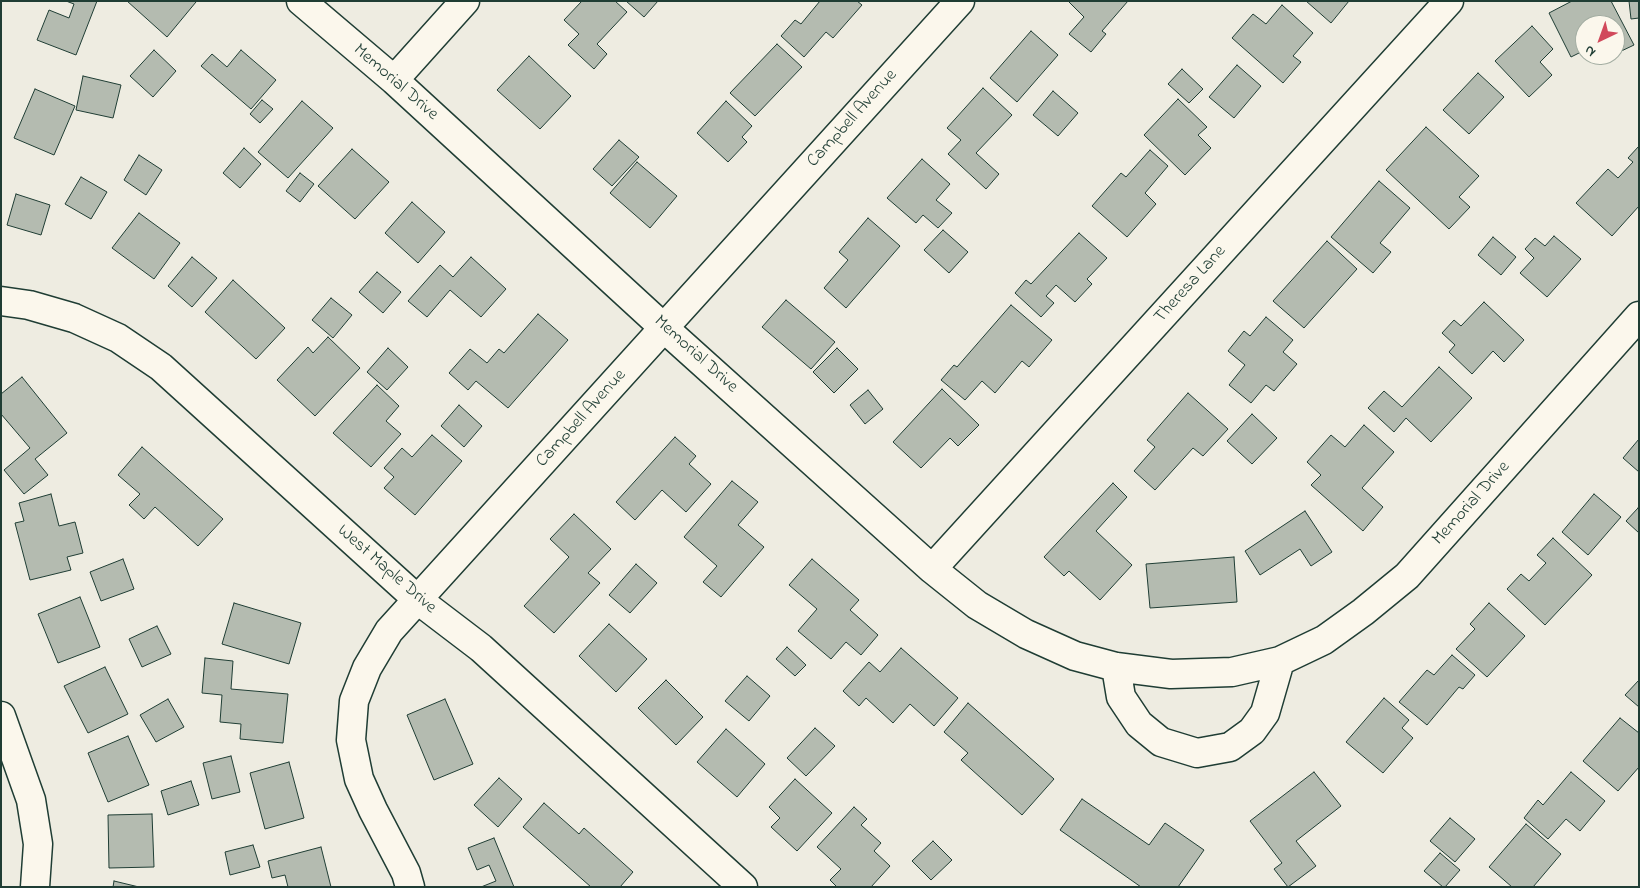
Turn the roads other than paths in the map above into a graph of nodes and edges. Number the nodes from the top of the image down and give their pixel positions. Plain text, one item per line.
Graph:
1 (300, 1) edge
2 (465, 1) edge
3 (960, 1) edge
4 (1449, 1) edge
5 (394, 80) junction
6 (1, 301) edge
7 (1639, 316) edge
8 (664, 328) junction
9 (932, 569) junction
10 (418, 600) junction
11 (1280, 661) junction
12 (1116, 667) junction
13 (1, 716) edge
14 (7, 751) edge
15 (35, 887) edge
16 (410, 887) edge
17 (743, 887) edge

1 - 5 street, Memorial Drive
2 - 5 street
3 - 8 street, Campbell Avenue
4 - 9 street, Theresa Lane
5 - 8 street, Memorial Drive
6 - 10 street, West Maple Drive
7 - 11 street, Memorial Drive
8 - 9 street, Memorial Drive
8 - 10 street, Campbell Avenue
9 - 12 street, Memorial Drive
10 - 16 street, Campbell Avenue
10 - 17 street, West Maple Drive
11 - 12 street, Memorial Drive
11 - 12 street
13 - 14 street
14 - 15 street

